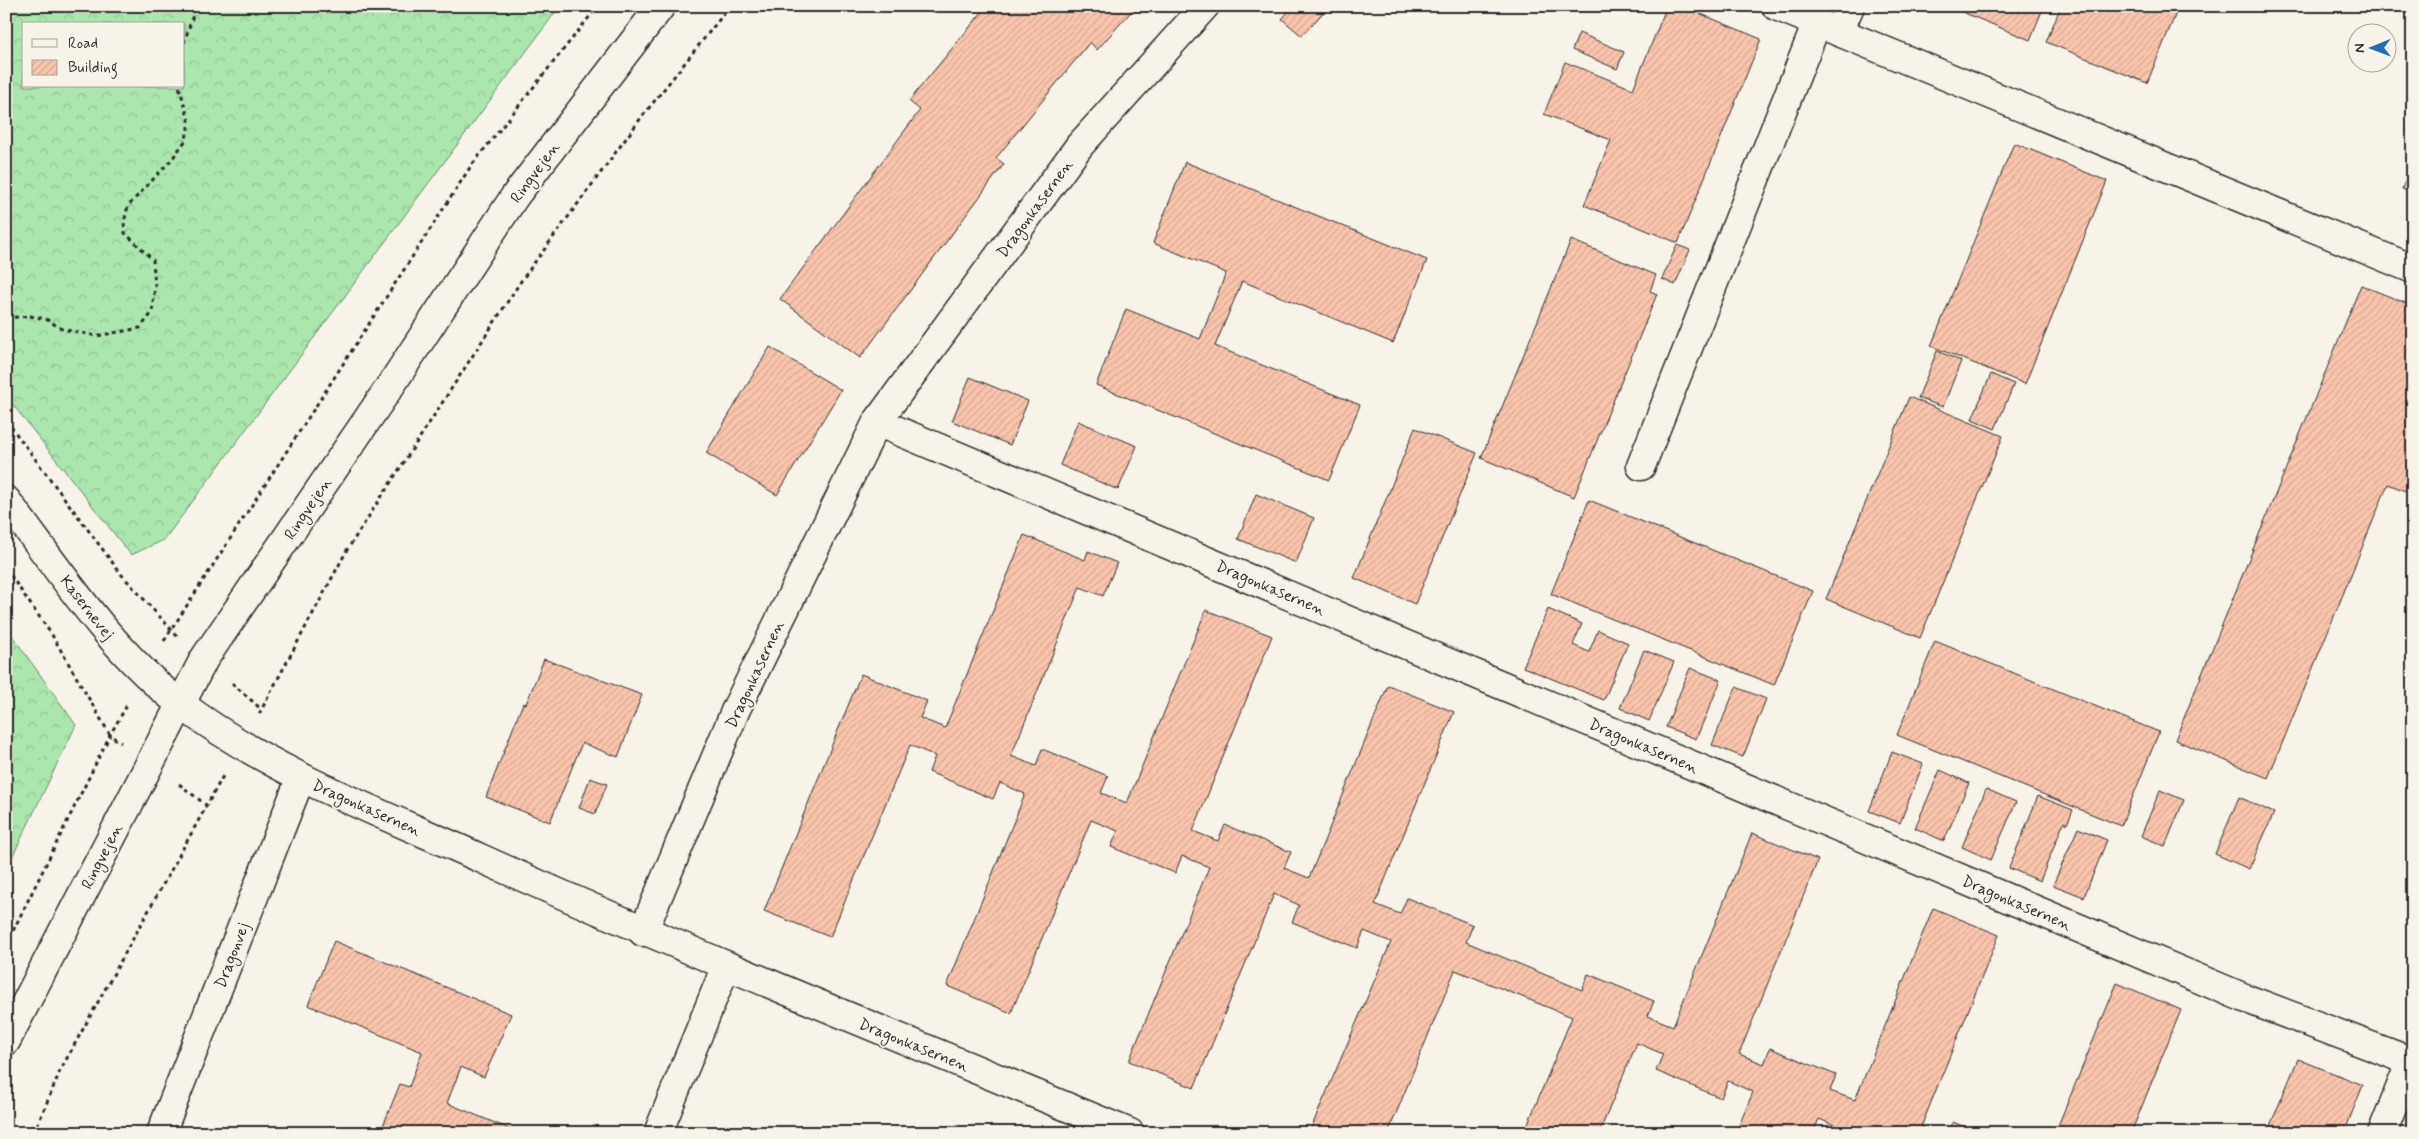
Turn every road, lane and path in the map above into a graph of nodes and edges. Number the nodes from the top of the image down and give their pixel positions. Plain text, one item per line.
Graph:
1 (196, 6) edge
2 (598, 6) edge
3 (661, 6) edge
4 (730, 6) edge
5 (1205, 6) edge
6 (1776, 6) edge
7 (1850, 6) edge
8 (1828, 28) junction
9 (185, 40) edge
10 (180, 88) edge
11 (2413, 269) edge
12 (6, 318) edge
13 (6, 420) edge
14 (877, 422) junction
15 (1641, 466) dead end
16 (6, 500) edge
17 (6, 570) edge
18 (170, 631) junction
19 (146, 673) junction
20 (181, 704) junction
21 (110, 735) junction
22 (241, 744) junction
23 (301, 777) junction
24 (643, 932) junction
25 (6, 945) edge
26 (726, 966) junction
27 (6, 1041) edge
28 (2412, 1061) edge
29 (34, 1133) edge
30 (161, 1133) edge
31 (658, 1133) edge
32 (1130, 1133) edge
33 (2382, 1133) edge

1 - 9 path
2 - 18 path
3 - 20 main road, Ringvejen
4 - 22 path
5 - 14 main road, Dragonkasernen
6 - 8 main road
7 - 8 main road
8 - 11 main road
8 - 15 main road
10 - 12 path
13 - 18 path
14 - 24 main road, Dragonkasernen
14 - 28 main road, Dragonkasernen
16 - 19 main road, Kasernevej
17 - 21 path
18 - 19 path
19 - 20 main road, Kasernevej
19 - 21 path
20 - 22 main road, Dragonkasernen
20 - 27 main road, Ringvejen
21 - 25 path
22 - 23 main road, Dragonkasernen
22 - 29 path
23 - 24 main road, Dragonkasernen
23 - 30 main road, Dragonvej
24 - 26 main road, Dragonkasernen
26 - 31 main road
26 - 32 main road, Dragonkasernen
28 - 33 main road

